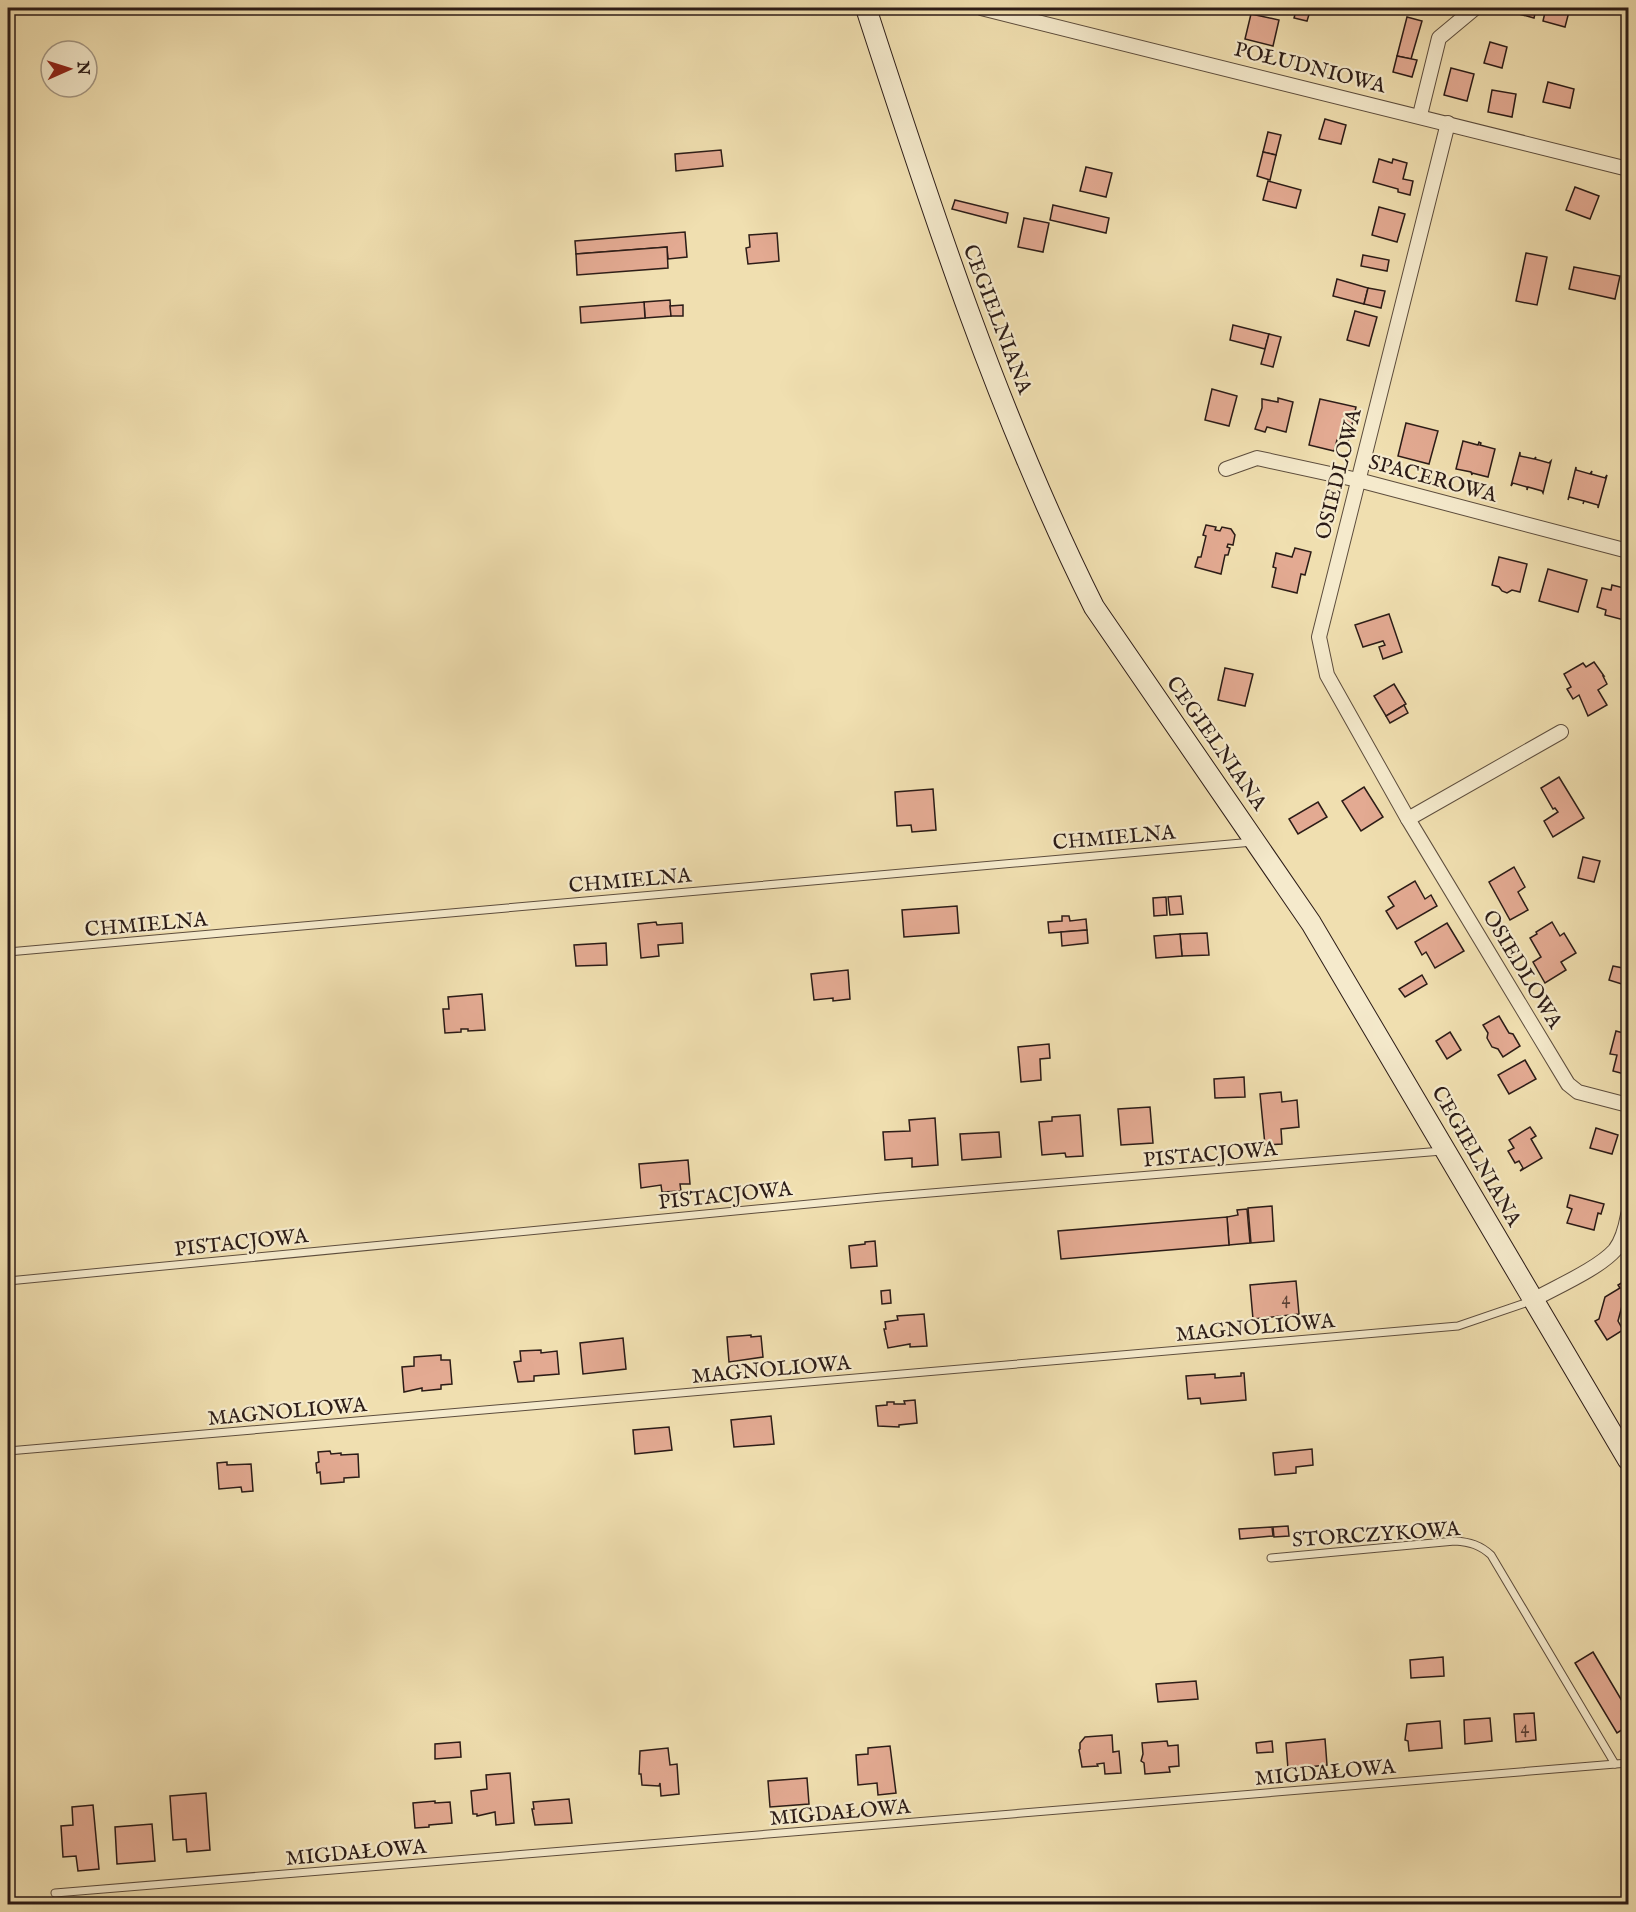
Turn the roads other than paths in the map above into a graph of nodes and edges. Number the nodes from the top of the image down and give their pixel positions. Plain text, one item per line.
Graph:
1 (866, 8) edge
2 (981, 8) edge
3 (1475, 8) edge
4 (1420, 115) junction
5 (1448, 123) junction
6 (1629, 169) edge
7 (1226, 469) dead end
8 (1358, 480) junction
9 (1629, 551) edge
10 (1561, 732) dead end
11 (1408, 819) junction
12 (1256, 841) junction
13 (8, 952) edge
14 (1629, 1105) edge
15 (1447, 1151) junction
16 (1629, 1215) edge
17 (8, 1281) edge
18 (1533, 1300) junction
19 (8, 1451) edge
20 (1629, 1460) edge
21 (1271, 1558) dead end
22 (1629, 1763) edge
23 (1615, 1764) junction
24 (55, 1893) dead end

1 - 12 street, CEGIELNIANA
2 - 4 street, POŁUDNIOWA
3 - 4 street
4 - 5 street, POŁUDNIOWA
5 - 6 street, POŁUDNIOWA
5 - 8 street, OSIEDLOWA
7 - 8 street, SPACEROWA
8 - 9 street, SPACEROWA
8 - 11 street, OSIEDLOWA
10 - 11 street
11 - 14 street, OSIEDLOWA
12 - 13 lane, CHMIELNA
12 - 15 street, CEGIELNIANA
15 - 17 lane, PISTACJOWA
15 - 18 street, CEGIELNIANA
16 - 18 street
18 - 19 lane, MAGNOLIOWA
18 - 20 street, CEGIELNIANA
21 - 23 lane, STORCZYKOWA
22 - 23 lane, MIGDAŁOWA
23 - 24 lane, MIGDAŁOWA

